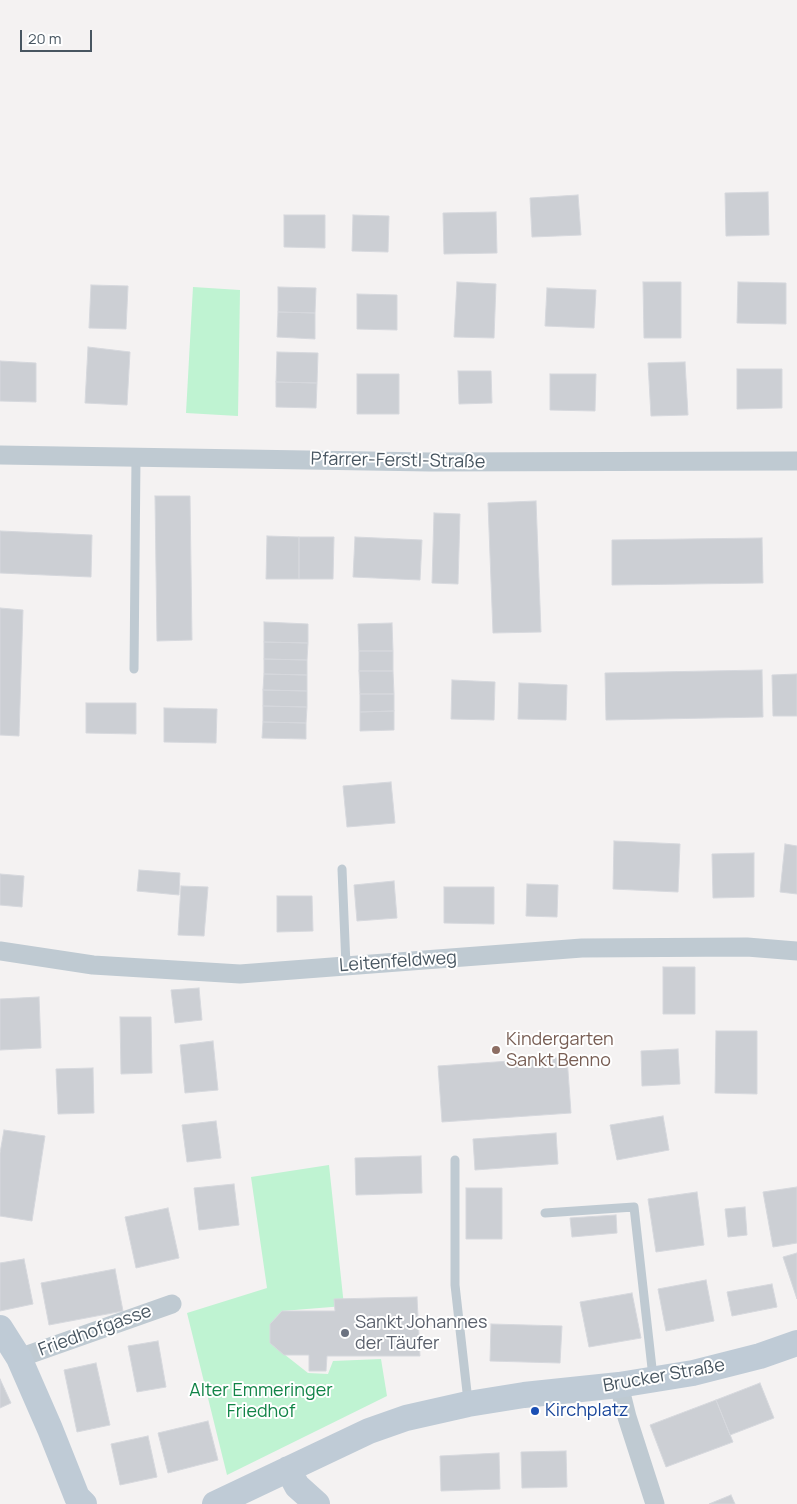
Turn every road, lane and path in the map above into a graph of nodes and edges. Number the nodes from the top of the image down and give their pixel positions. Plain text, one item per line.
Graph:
1 (0, 455) edge
2 (136, 458) junction
3 (797, 461) edge
4 (134, 668) dead end
5 (342, 869) dead end
6 (0, 951) edge
7 (797, 951) edge
8 (346, 966) junction
9 (455, 1160) dead end
10 (545, 1213) dead end
11 (172, 1304) dead end
12 (0, 1328) edge
13 (797, 1343) edge
14 (19, 1358) junction
15 (653, 1380) junction
16 (619, 1385) junction
17 (468, 1404) junction
18 (288, 1469) junction
19 (84, 1504) edge
20 (215, 1504) edge
21 (317, 1504) edge
22 (655, 1504) edge

1 - 2 street, Pfarrer-Ferstl-Straße
2 - 3 street, Pfarrer-Ferstl-Straße
2 - 4 lane
5 - 8 lane
6 - 8 street, Leitenfeldweg
7 - 8 street, Leitenfeldweg
9 - 17 lane
10 - 15 lane
11 - 14 street, Friedhofgasse
12 - 14 street
13 - 15 street, Brucker Straße
14 - 19 street
15 - 16 street, Brucker Straße
16 - 17 street, Brucker Straße
16 - 22 street
17 - 18 street
18 - 20 street
18 - 21 street

